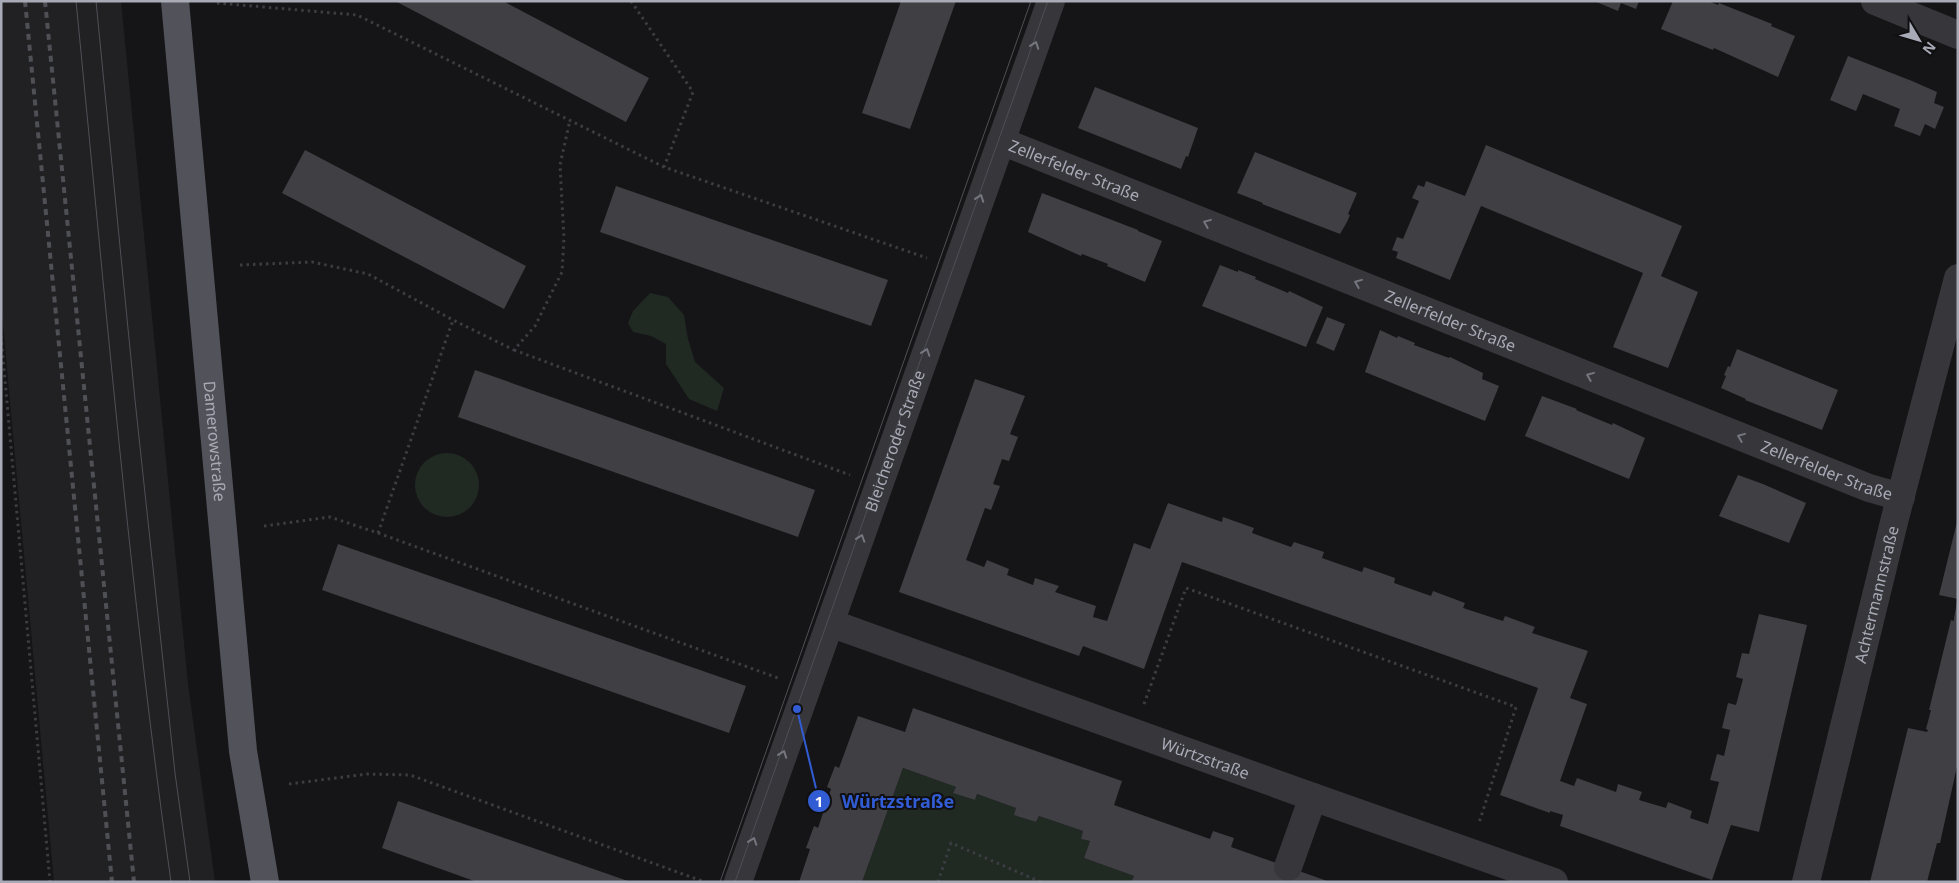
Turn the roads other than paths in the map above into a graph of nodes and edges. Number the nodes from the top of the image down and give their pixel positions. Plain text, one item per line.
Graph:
1 (175, 1) edge
2 (1050, 1) edge
3 (1875, 1) edge
4 (1958, 35) edge
5 (1001, 141) junction
6 (1958, 278) edge
7 (1901, 497) junction
8 (830, 623) junction
9 (1313, 797) junction
10 (1288, 867) dead end
11 (265, 882) edge
12 (738, 882) edge
13 (1554, 882) edge
14 (1806, 882) edge

1 - 11 main road, Damerowstraße
5 -> 2 street, Bleicheroder Straße
3 - 4 street
7 -> 5 street, Zellerfelder Straße
8 -> 5 street, Bleicheroder Straße
6 - 7 street, Achtermannstraße
7 - 14 street, Achtermannstraße
8 - 9 street, Würtzstraße
12 -> 8 street, Bleicheroder Straße
9 - 10 street
9 - 13 street, Würtzstraße

